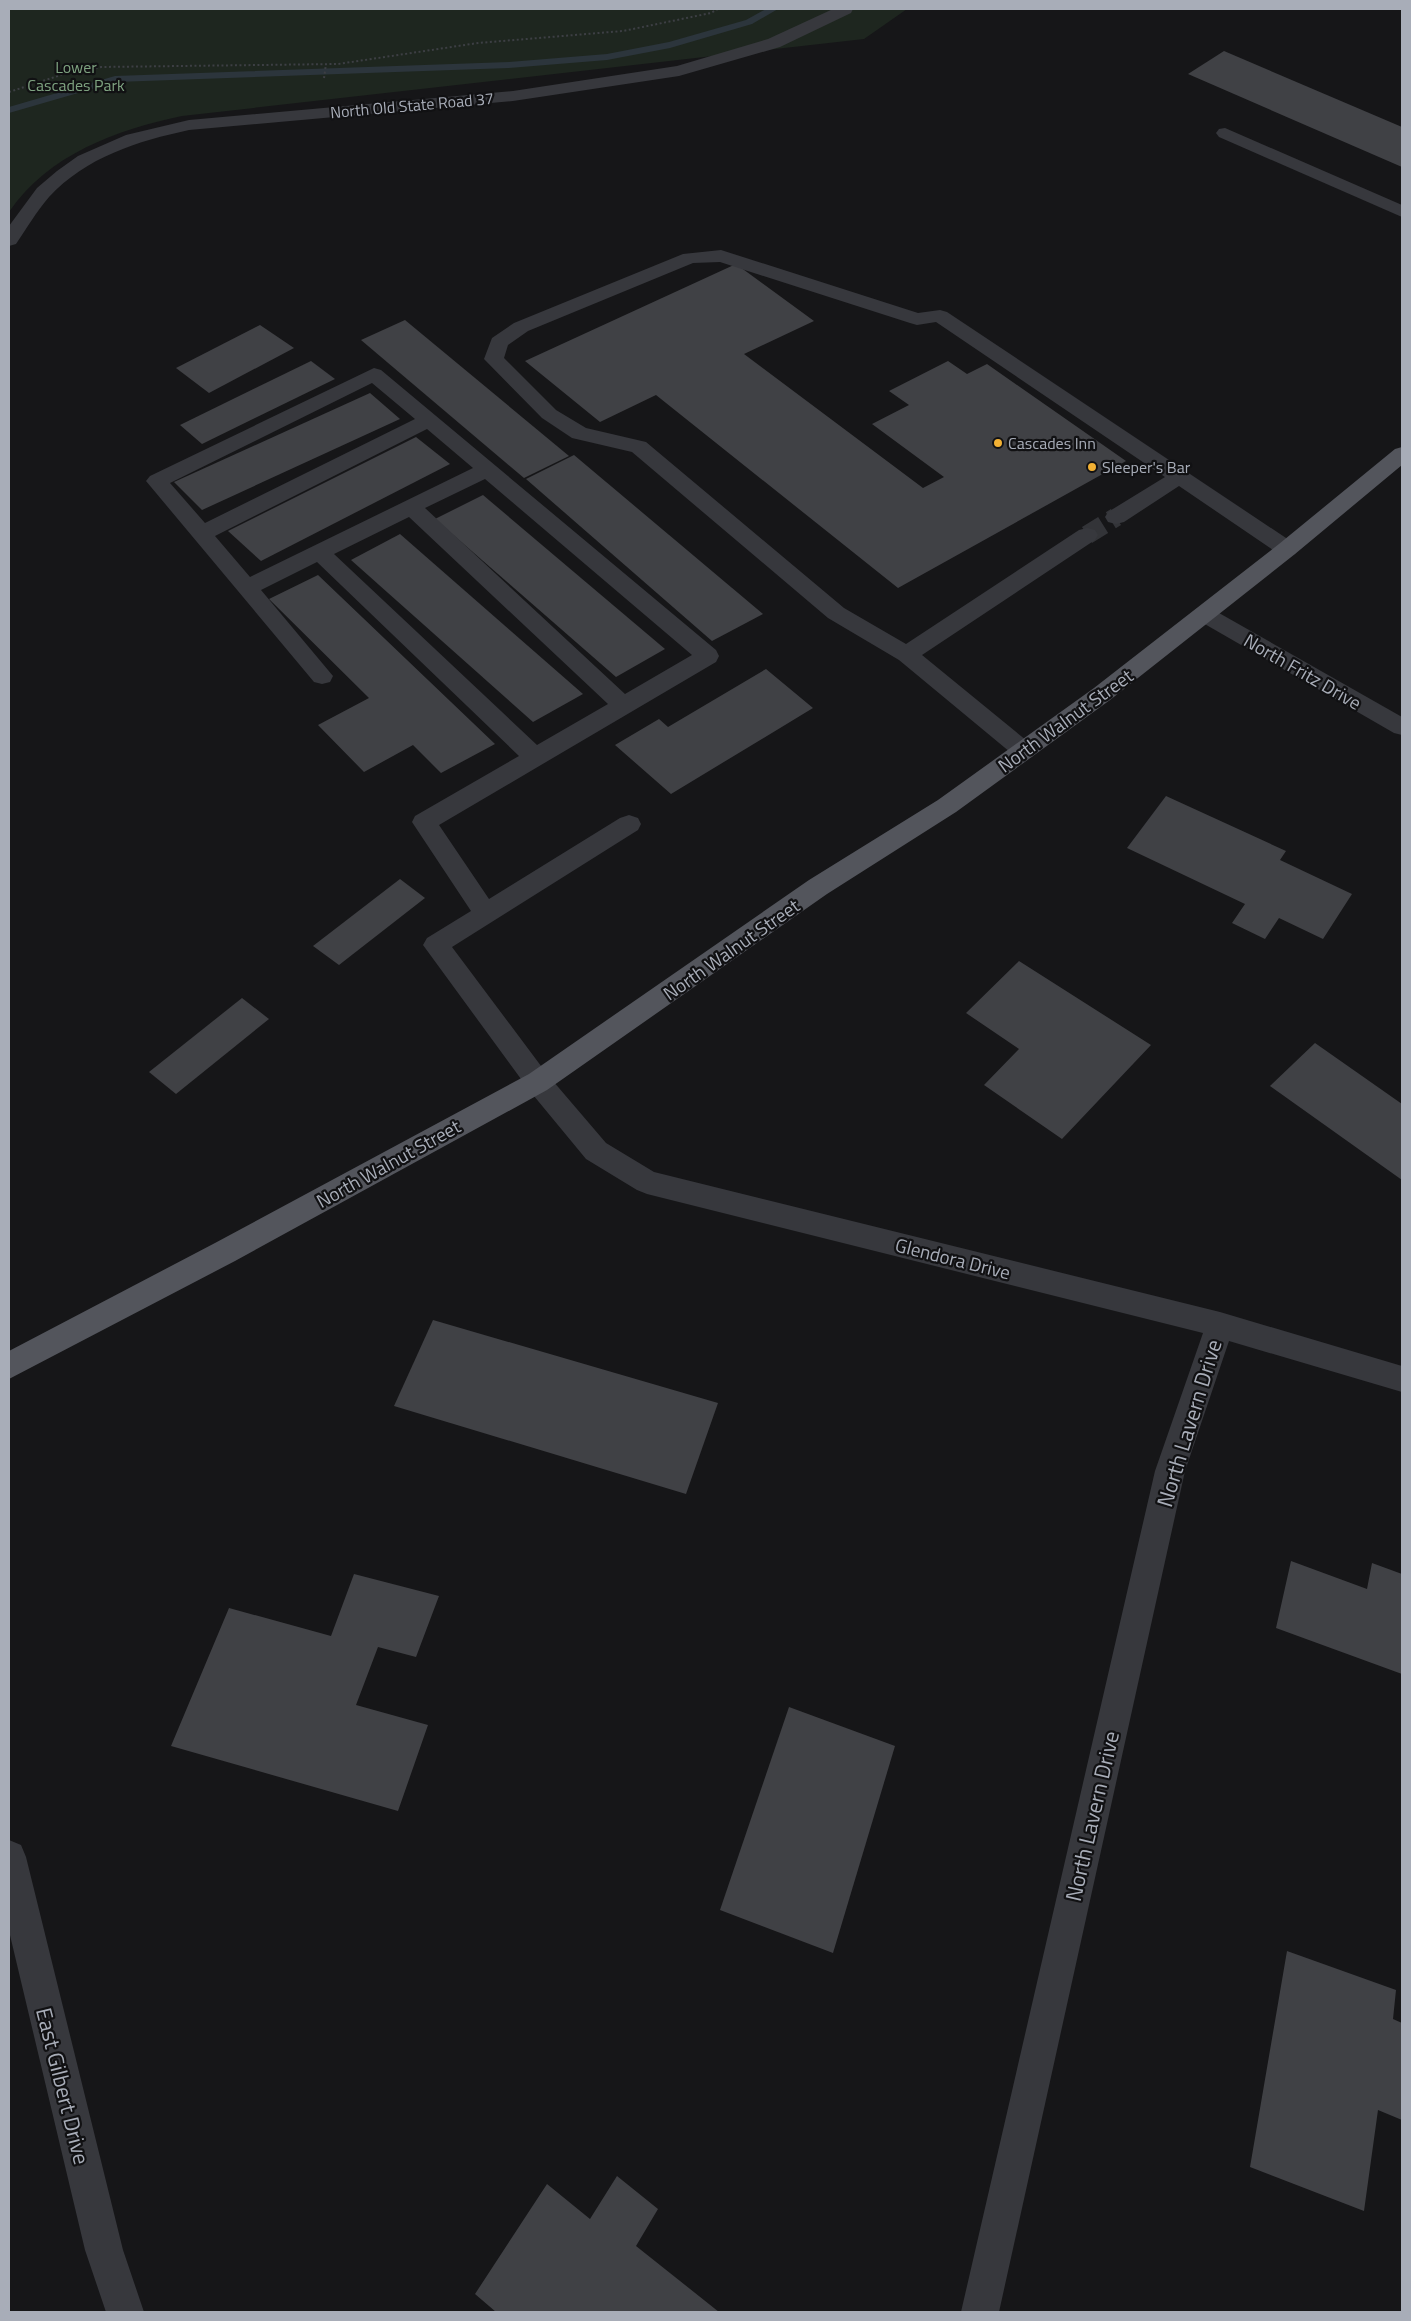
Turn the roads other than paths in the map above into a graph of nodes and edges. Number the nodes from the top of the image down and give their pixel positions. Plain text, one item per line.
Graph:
1 (845, 9) edge
2 (1225, 133) dead end
3 (1402, 212) edge
4 (9, 240) edge
5 (429, 420) junction
6 (1402, 454) edge
7 (488, 470) junction
8 (1178, 477) junction
9 (411, 508) junction
10 (1116, 517) tunnel mouth
11 (203, 533) junction
12 (1087, 535) tunnel mouth
13 (1287, 549) junction
14 (320, 552) junction
15 (248, 588) junction
16 (1204, 614) junction
17 (907, 654) junction
18 (322, 676) dead end
19 (623, 706) junction
20 (1402, 727) edge
21 (1024, 751) junction
22 (535, 757) junction
23 (629, 824) dead end
24 (486, 914) junction
25 (538, 1082) junction
26 (1220, 1325) junction
27 (9, 1366) edge
28 (1402, 1379) edge
29 (9, 1857) edge
30 (125, 2312) edge
31 (980, 2312) edge

1 - 4 street, North Old State Road 37
2 - 3 street
5 - 7 street
5 - 11 street
5 - 11 street
6 - 13 main road, North Walnut Street
7 - 9 street
7 - 19 street
8 - 10 street
8 - 13 street
8 - 17 street
9 - 14 street
9 - 19 street
11 - 15 street
12 - 17 street
13 - 16 main road, North Walnut Street
14 - 15 street
14 - 22 street
15 - 18 street
16 - 20 street, North Fritz Drive
16 - 21 main road, North Walnut Street
17 - 21 street
19 - 22 street
21 - 25 main road, North Walnut Street
22 - 24 street
23 - 24 street
24 - 25 street, Glendora Drive
25 - 26 street, Glendora Drive
25 - 27 main road, North Walnut Street
26 - 28 street, Glendora Drive
26 - 31 street, North Lavern Drive
29 - 30 street, East Gilbert Drive

